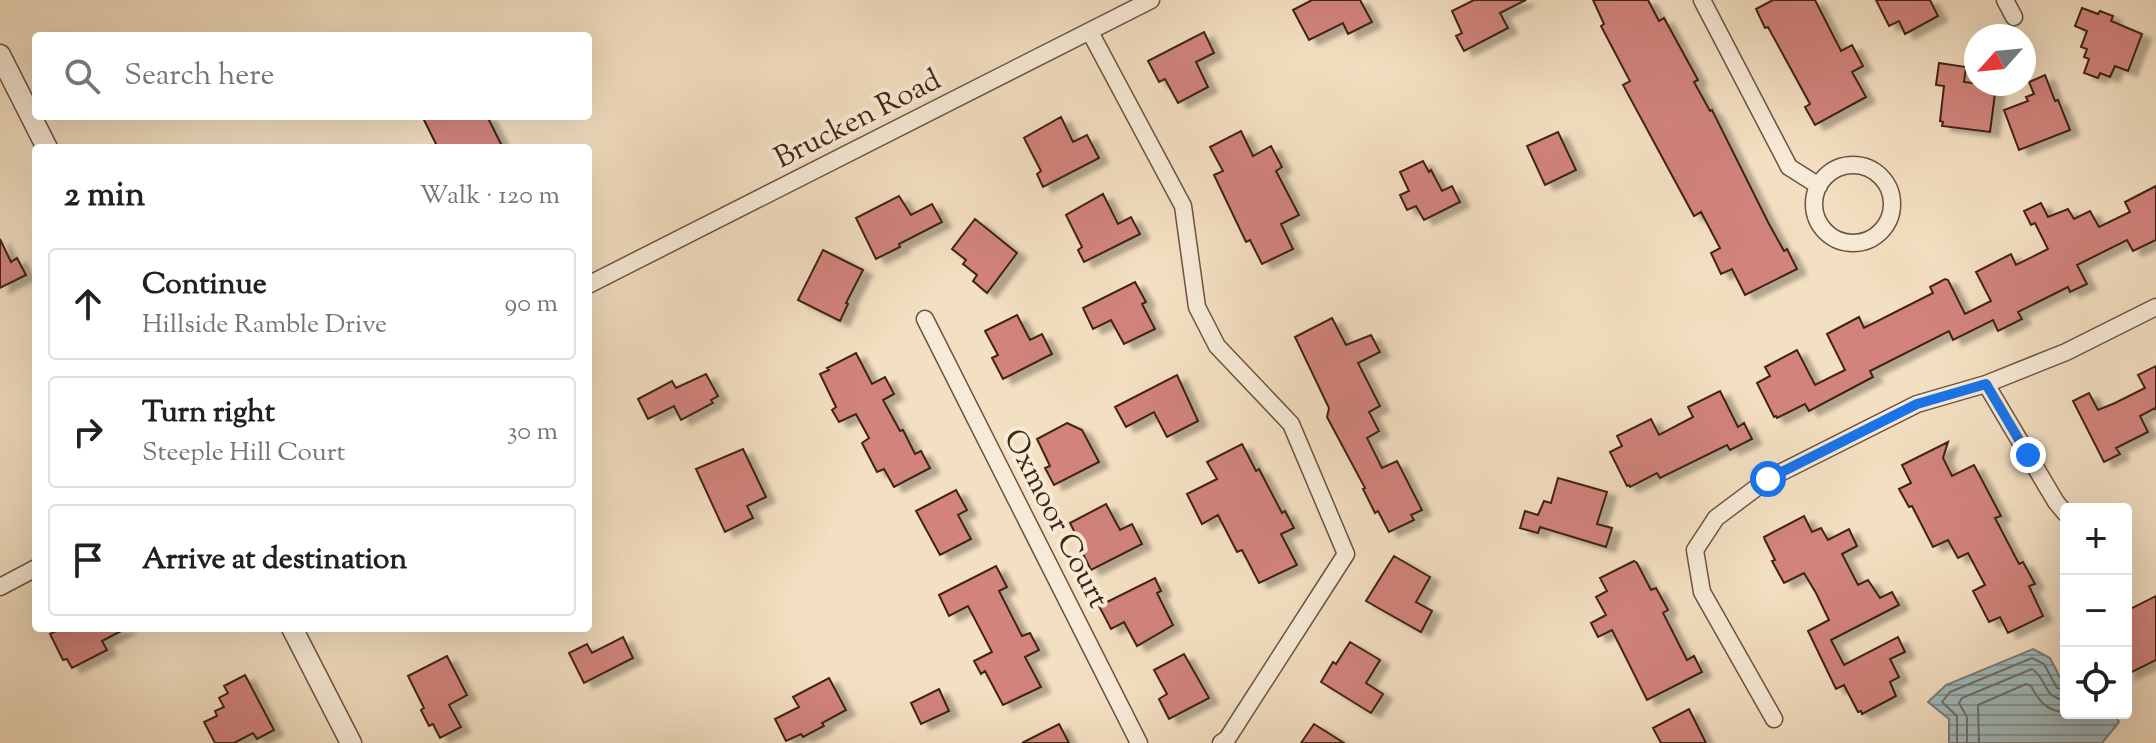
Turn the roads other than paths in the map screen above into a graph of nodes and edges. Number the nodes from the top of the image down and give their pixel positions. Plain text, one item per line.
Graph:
1 (1151, 0) edge
2 (1702, 0) edge
3 (2005, 0) edge
4 (2014, 17) dead end
5 (1090, 32) junction
6 (0, 55) edge
7 (32, 118) edge
8 (33, 120) edge
9 (45, 144) edge
10 (1819, 186) junction
11 (592, 283) edge
12 (2156, 307) edge
13 (925, 319) dead end
14 (1986, 384) junction
15 (2060, 507) edge
16 (32, 570) edge
17 (0, 587) edge
18 (294, 632) edge
19 (1774, 719) dead end
20 (347, 742) edge
21 (1139, 743) edge
22 (1221, 743) edge

1 - 5 street, Brucken Road
2 - 10 street
3 - 4 street
5 - 11 street, Brucken Road
5 - 22 street
6 - 7 street
8 - 9 street
10 - 10 street
12 - 14 street
13 - 21 street, Oxmoor Court
14 - 15 street
14 - 19 street
16 - 17 street
18 - 20 street

